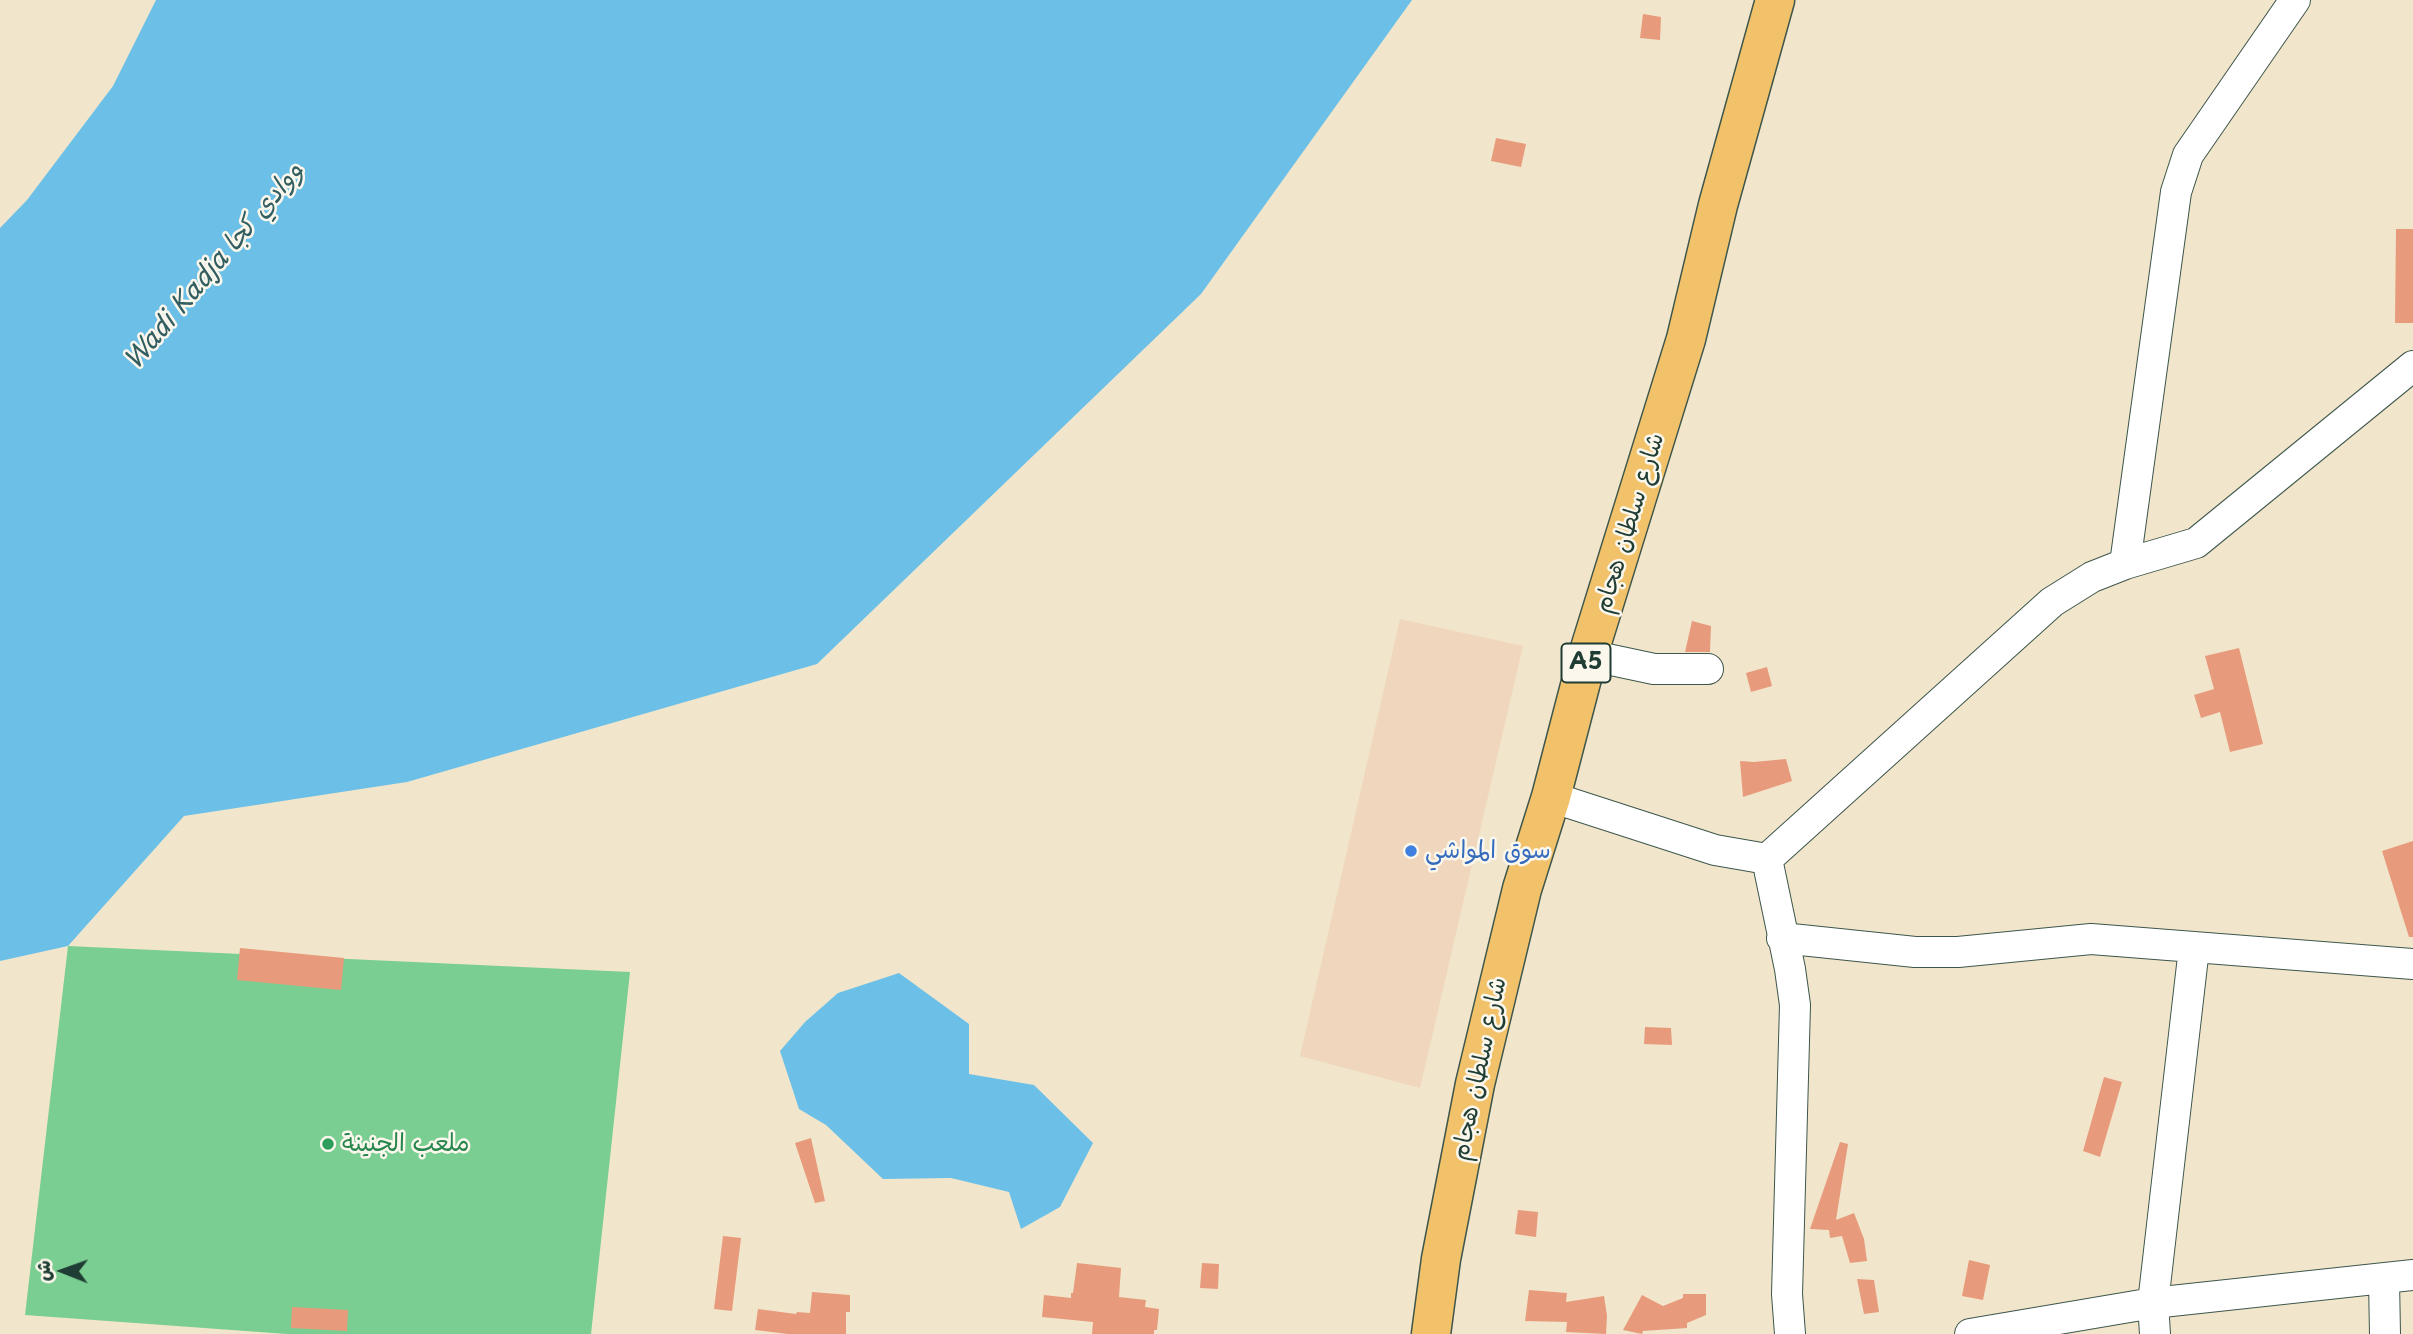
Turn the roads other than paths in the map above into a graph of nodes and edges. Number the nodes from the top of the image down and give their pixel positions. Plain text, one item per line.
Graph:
1 (1774, 0) edge
2 (2295, 0) edge
3 (2413, 366) edge
4 (2125, 564) junction
5 (1588, 655) junction
6 (1708, 669) dead end
7 (1551, 797) junction
8 (1767, 859) junction
9 (1783, 938) junction
10 (2194, 948) junction
11 (2413, 964) edge
12 (2399, 1277) edge
13 (2153, 1303) junction
14 (1431, 1334) edge
15 (1790, 1334) edge
16 (1970, 1334) edge
17 (2155, 1334) edge
18 (2385, 1334) edge

1 - 5 highway, شارع سلطان هجام / A5
2 - 4 street
3 - 4 street
4 - 8 street
5 - 6 street
5 - 7 highway, شارع سلطان هجام / A5
7 - 8 street
7 - 14 highway, شارع سلطان هجام / A5
8 - 9 street
9 - 10 street
9 - 15 street
10 - 11 street
10 - 13 street
12 - 13 street
12 - 18 street
13 - 16 street
13 - 17 street

